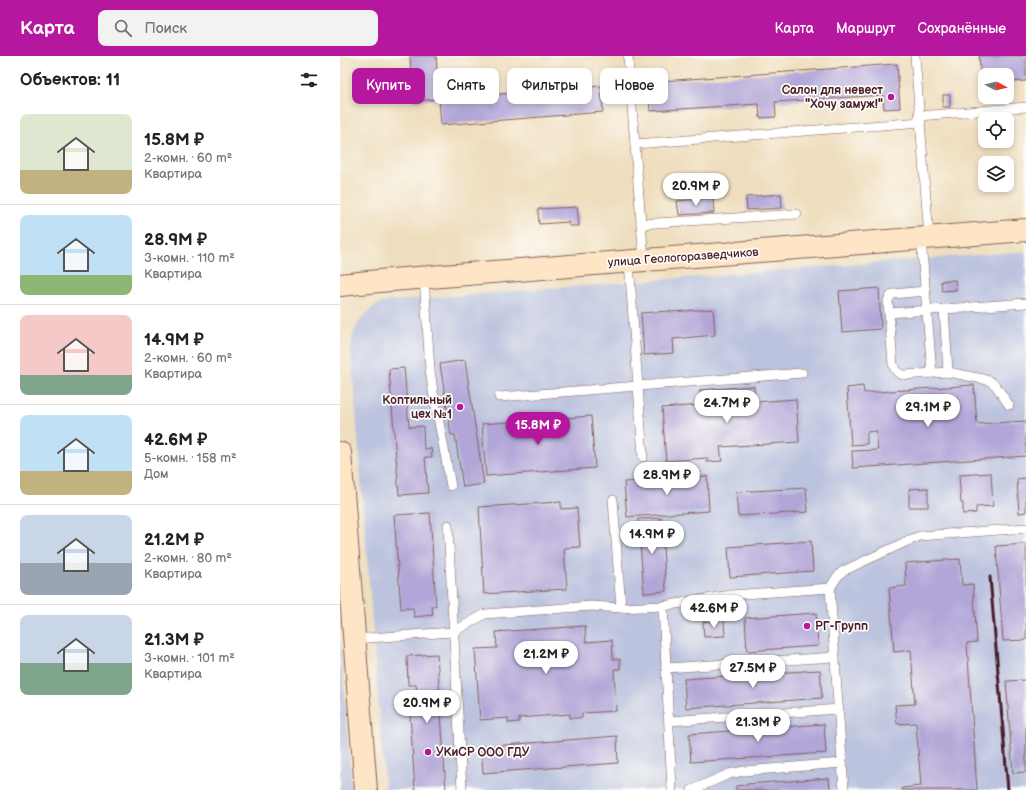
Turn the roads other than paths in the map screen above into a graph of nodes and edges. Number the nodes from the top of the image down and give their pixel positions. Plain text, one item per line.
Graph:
1 (628, 56) edge
2 (915, 56) edge
3 (1026, 107) edge
4 (920, 119) junction
5 (635, 144) junction
6 (796, 214) dead end
7 (641, 224) junction
8 (1026, 230) edge
9 (925, 238) junction
10 (636, 260) junction
11 (424, 277) junction
12 (340, 285) edge
13 (926, 291) junction
14 (1026, 303) edge
15 (944, 309) junction
16 (927, 310) junction
17 (889, 313) junction
18 (948, 372) junction
19 (802, 373) dead end
20 (932, 373) junction
21 (638, 386) junction
22 (500, 397) dead end
23 (1009, 405) dead end
24 (340, 453) edge
25 (643, 456) dead end
26 (451, 486) dead end
27 (613, 500) dead end
28 (448, 525) dead end
29 (1026, 528) edge
30 (345, 573) edge
31 (830, 588) junction
32 (663, 606) junction
33 (621, 608) junction
34 (453, 632) junction
35 (354, 639) junction
36 (835, 656) junction
37 (666, 668) junction
38 (839, 709) junction
39 (668, 721) junction
40 (842, 763) junction
41 (366, 790) edge
42 (462, 790) edge
43 (672, 790) edge
44 (692, 790) edge
45 (844, 790) edge

1 - 5 lane
2 - 4 lane
3 - 4 lane
4 - 5 lane
4 - 9 lane
5 - 7 lane
6 - 7 lane
7 - 10 lane
8 - 9 main road, улица Геологоразведчиков
9 - 10 main road, улица Геологоразведчиков
9 - 13 lane
10 - 11 main road, улица Геологоразведчиков
10 - 21 lane
11 - 12 main road, улица Геологоразведчиков
11 - 26 lane
13 - 16 lane
13 - 17 lane
14 - 15 lane
15 - 16 lane
15 - 18 lane
16 - 17 lane
16 - 20 lane
17 - 20 lane
18 - 20 lane
18 - 23 lane
19 - 21 lane
21 - 22 lane
21 - 25 lane
24 - 30 main road
27 - 33 lane
28 - 34 lane
29 - 31 lane
30 - 35 main road
31 - 32 lane
31 - 36 lane
32 - 33 lane
32 - 37 lane
33 - 34 lane
34 - 35 lane
34 - 42 lane
35 - 41 main road
36 - 37 lane
36 - 38 lane
37 - 39 lane
38 - 39 lane
38 - 40 lane
39 - 43 lane
40 - 44 lane
40 - 45 lane

